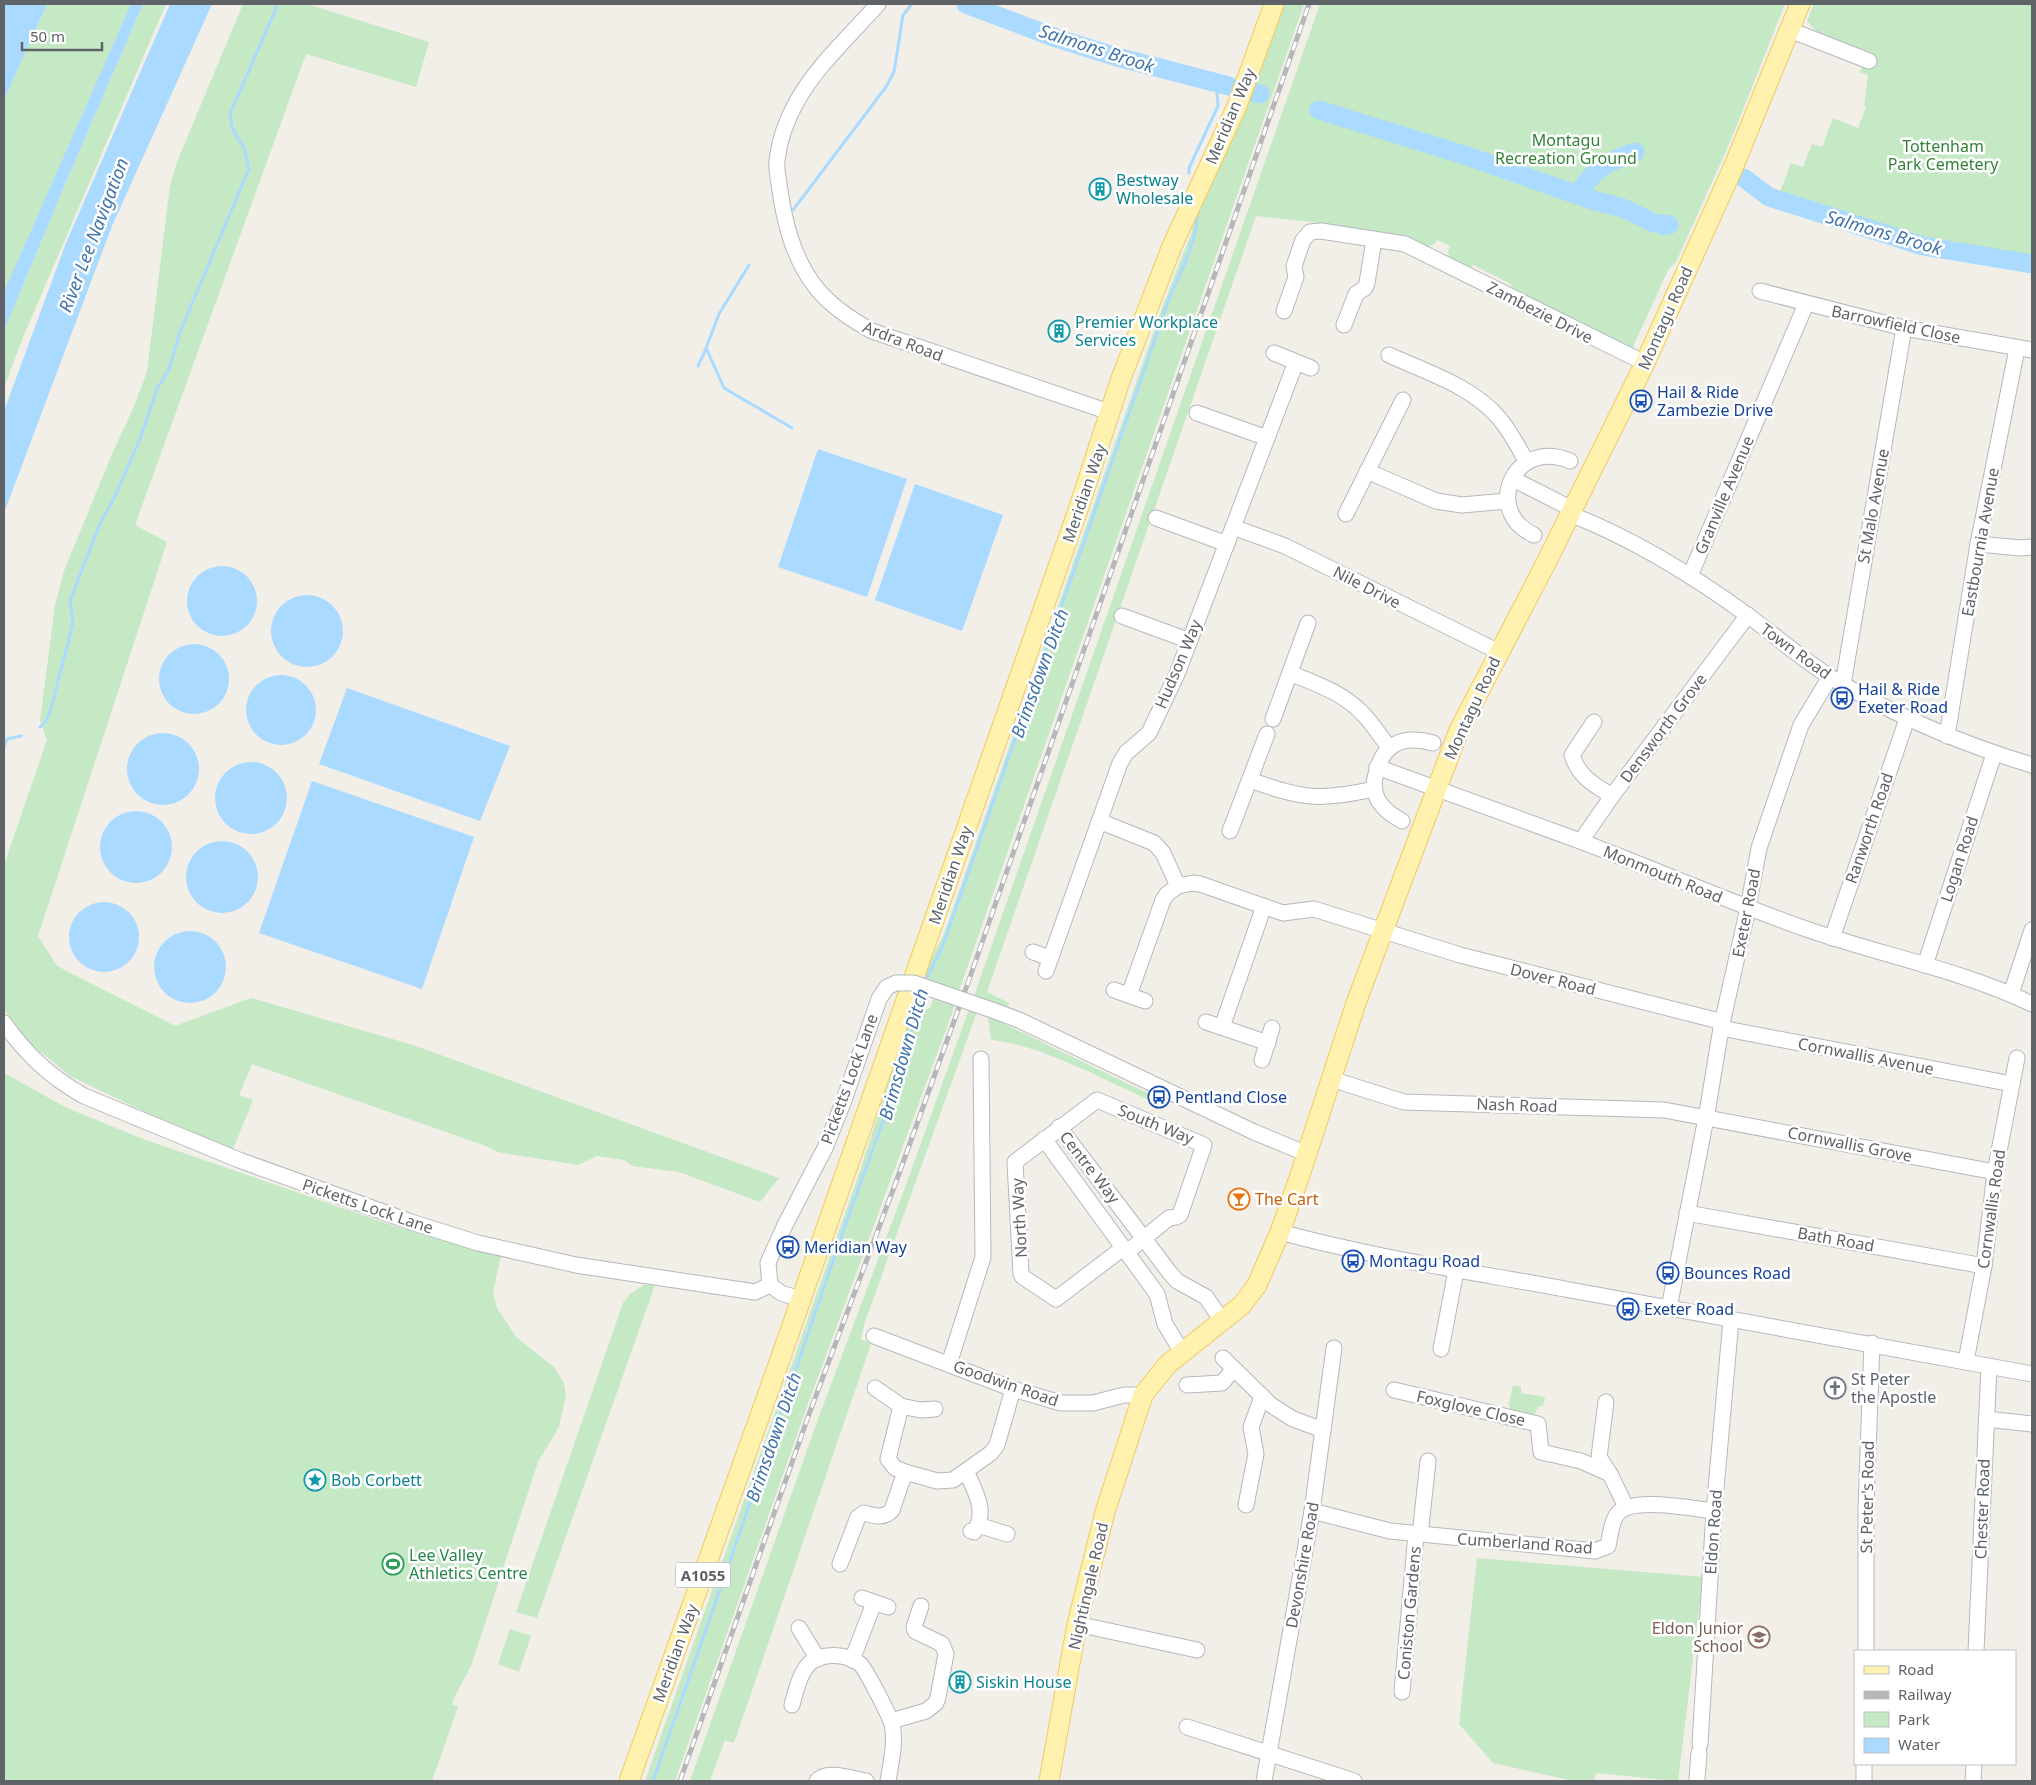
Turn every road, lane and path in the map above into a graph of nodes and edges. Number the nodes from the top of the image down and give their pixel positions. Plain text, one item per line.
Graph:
1 (878, 4) edge
2 (1274, 4) edge
3 (1800, 4) edge
4 (1790, 30) junction
5 (1870, 61) dead end
6 (1374, 240) junction
7 (1760, 291) dead end
8 (1806, 304) junction
9 (1284, 311) dead end
10 (1344, 325) dead end
11 (1904, 328) junction
12 (2025, 349) edge
13 (1274, 354) dead end
14 (1389, 355) dead end
15 (1296, 362) junction
16 (1645, 363) junction
17 (1310, 368) dead end
18 (1402, 400) dead end
19 (1109, 412) junction
20 (1197, 413) dead end
21 (1267, 438) junction
22 (1526, 461) junction
23 (1570, 461) dead end
24 (1367, 470) junction
25 (1513, 479) junction
26 (1507, 501) junction
27 (1571, 511) junction
28 (1346, 514) dead end
29 (1156, 518) dead end
30 (1233, 527) junction
31 (1534, 536) dead end
32 (1227, 544) junction
33 (1978, 544) junction
34 (2032, 546) edge
35 (1690, 576) junction
36 (1748, 615) junction
37 (1122, 616) dead end
38 (1308, 623) dead end
39 (1190, 641) junction
40 (1498, 652) junction
41 (1290, 673) junction
42 (1837, 681) junction
43 (1273, 719) dead end
44 (1907, 719) junction
45 (1594, 722) dead end
46 (1267, 734) dead end
47 (1946, 736) junction
48 (1432, 743) dead end
49 (1389, 747) junction
50 (1994, 754) junction
51 (2032, 765) edge
52 (1377, 767) junction
53 (1250, 780) junction
54 (1436, 789) junction
55 (1374, 790) junction
56 (1612, 796) junction
57 (1099, 821) junction
58 (1402, 821) dead end
59 (1230, 832) dead end
60 (1581, 841) junction
61 (1178, 886) junction
62 (1264, 906) junction
63 (1748, 908) junction
64 (2032, 930) edge
65 (1383, 932) junction
66 (1832, 938) junction
67 (1033, 952) dead end
68 (1925, 965) junction
69 (1114, 990) dead end
70 (2012, 994) junction
71 (1129, 995) junction
72 (1145, 1001) dead end
73 (2032, 1004) edge
74 (1206, 1022) dead end
75 (4, 1023) edge
76 (1722, 1025) junction
77 (1222, 1027) junction
78 (1272, 1028) dead end
79 (1268, 1043) junction
80 (2017, 1058) dead end
81 (981, 1059) dead end
82 (1262, 1060) dead end
83 (1331, 1079) junction
84 (2012, 1084) junction
85 (1706, 1117) junction
86 (1059, 1127) junction
87 (1044, 1139) junction
88 (1307, 1154) junction
89 (1995, 1172) junction
90 (1687, 1213) junction
91 (1280, 1232) junction
92 (1145, 1238) junction
93 (1125, 1250) junction
94 (1984, 1266) junction
95 (1456, 1270) junction
96 (770, 1285) junction
97 (800, 1300) junction
98 (1669, 1308) junction
99 (1731, 1320) junction
100 (1222, 1321) junction
101 (874, 1336) dead end
102 (1872, 1343) junction
103 (1334, 1348) dead end
104 (1441, 1349) dead end
105 (1182, 1352) junction
106 (1223, 1358) dead end
107 (1966, 1361) junction
108 (949, 1364) junction
109 (1990, 1366) junction
110 (1234, 1370) junction
111 (2032, 1374) edge
112 (1187, 1386) dead end
113 (875, 1388) dead end
114 (1013, 1389) junction
115 (1394, 1390) dead end
116 (1143, 1395) junction
117 (1262, 1397) junction
118 (1606, 1402) dead end
119 (901, 1406) junction
120 (934, 1409) dead end
121 (1986, 1420) junction
122 (2032, 1424) edge
123 (1322, 1430) junction
124 (1428, 1461) dead end
125 (966, 1471) junction
126 (905, 1472) junction
127 (1610, 1474) junction
128 (1246, 1505) dead end
129 (1626, 1507) junction
130 (1312, 1511) junction
131 (1714, 1511) junction
132 (1007, 1534) dead end
133 (1418, 1535) junction
134 (840, 1564) dead end
135 (874, 1603) dead end
136 (921, 1606) dead end
137 (1077, 1624) junction
138 (799, 1628) dead end
139 (1197, 1650) dead end
140 (1866, 1650) edge
141 (1976, 1650) edge
142 (818, 1659) junction
143 (852, 1660) junction
144 (1402, 1692) dead end
145 (792, 1705) dead end
146 (891, 1721) junction
147 (1187, 1727) dead end
148 (1268, 1754) junction
149 (1864, 1765) edge
150 (1974, 1765) edge
151 (1697, 1780) dead end
152 (629, 1781) edge
153 (817, 1781) edge
154 (866, 1781) edge
155 (888, 1781) edge
156 (1049, 1781) edge
157 (1264, 1781) edge
158 (1354, 1781) edge
159 (1864, 1781) edge
160 (1973, 1781) edge

1 - 19 street, Ardra Road
2 - 19 main road, Meridian Way / A1055
3 - 4 main road, Montagu Road
4 - 5 street
4 - 16 main road, Montagu Road
6 - 9 street, Zambezie Drive
6 - 10 street
6 - 16 street, Zambezie Drive
7 - 8 street, Barrowfield Close
8 - 11 street, Barrowfield Close
8 - 35 street, Granville Avenue
11 - 12 street, Barrowfield Close
11 - 42 street, St Malo Avenue
12 - 33 street, Eastbournia Avenue
13 - 15 street
14 - 22 street
15 - 17 street
15 - 21 street, Hudson Way
16 - 27 main road, Montagu Road
18 - 24 street
19 - 97 main road, Meridian Way / A1055
20 - 21 street
21 - 30 street, Hudson Way
22 - 23 street
22 - 25 street
24 - 26 street
24 - 28 street
25 - 26 street
25 - 27 street, Town Road
26 - 31 street
27 - 35 street, Town Road
27 - 40 main road, Montagu Road
29 - 32 street
30 - 32 street, Hudson Way
30 - 40 street, Nile Drive
32 - 39 street, Hudson Way
33 - 34 street
33 - 47 street, Eastbournia Avenue
35 - 36 street, Town Road
36 - 42 street, Town Road
36 - 56 street, Densworth Grove
37 - 39 street
38 - 41 street
39 - 57 street, Hudson Way
40 - 54 main road, Montagu Road
41 - 43 street
41 - 49 street
42 - 44 street, Town Road
42 - 63 street, Exeter Road
44 - 47 street, Town Road
44 - 66 street, Ranworth Road
45 - 56 street
46 - 53 street
47 - 50 street, Town Road
48 - 49 street
49 - 52 street
50 - 51 street, Town Road
50 - 68 street, Logan Road
52 - 54 street, Monmouth Road
52 - 55 street
53 - 55 street
53 - 59 street
54 - 60 street, Monmouth Road
54 - 65 main road, Montagu Road
55 - 58 street
56 - 60 street, Densworth Grove
57 - 61 street
57 - 67 street, Hudson Way
60 - 63 street, Monmouth Road
61 - 62 street, Dover Road
61 - 71 street
62 - 65 street, Dover Road
62 - 77 street
63 - 66 street, Monmouth Road
63 - 76 street, Exeter Road
64 - 70 street
65 - 76 street, Dover Road
65 - 83 main road, Montagu Road
66 - 68 street, Monmouth Road
68 - 70 street, Monmouth Road
69 - 71 street
70 - 73 street, Monmouth Road
71 - 72 street
74 - 77 street
75 - 96 street, Picketts Lock Lane
76 - 84 street, Cornwallis Avenue
76 - 85 street, Exeter Road
77 - 79 street
78 - 79 street
79 - 82 street
80 - 84 street, Cornwallis Road
81 - 108 street
83 - 85 street, Nash Road
83 - 88 main road, Montagu Road
84 - 89 street, Cornwallis Road
85 - 89 street, Cornwallis Grove
85 - 90 street, Exeter Road
86 - 87 street, Centre Way
86 - 92 street, Centre Way
86 - 92 street, South Way
87 - 93 street, Centre Way
87 - 93 street, North Way
88 - 91 main road, Montagu Road
88 - 96 street, Picketts Lock Lane, bridge
89 - 94 street, Cornwallis Road
90 - 94 street, Bath Road
90 - 98 street, Exeter Road
91 - 95 street
91 - 100 main road, Montagu Road
92 - 93 street
92 - 100 street, Centre Way
93 - 105 street, Centre Way
94 - 107 street, Cornwallis Road
95 - 98 street
95 - 104 street
96 - 97 street
97 - 152 main road, Meridian Way / A1055
98 - 99 street
99 - 102 street
99 - 131 street, Eldon Road
100 - 105 main road, Montagu Road
101 - 108 street, Goodwin Road
102 - 107 street
102 - 140 street, St Peter's Road
103 - 123 street, Devonshire Road
105 - 116 main road, Montagu Road
106 - 110 street
107 - 109 street
108 - 114 street, Goodwin Road
109 - 111 street
109 - 121 street, Chester Road
110 - 112 street
110 - 117 street
113 - 119 street
114 - 116 street, Goodwin Road
114 - 125 street
115 - 127 street, Foxglove Close
116 - 137 main road, Nightingale Road
117 - 123 street
117 - 128 street
118 - 127 street
119 - 120 street
119 - 126 street
121 - 122 street
121 - 141 street, Chester Road
123 - 130 street, Devonshire Road
124 - 133 street, Coniston Gardens
125 - 126 street
125 - 132 street
126 - 134 street
127 - 129 street
129 - 131 street
129 - 133 street, Cumberland Road
130 - 133 street, Cumberland Road
130 - 148 street, Devonshire Road
131 - 151 street, Eldon Road
133 - 144 street, Coniston Gardens
135 - 143 street
136 - 146 street
137 - 139 street
137 - 156 main road, Nightingale Road
138 - 142 street
142 - 143 street
142 - 145 street
143 - 146 street
146 - 155 street
147 - 148 street
148 - 157 street, Devonshire Road
148 - 158 street
149 - 159 street
150 - 160 street
153 - 154 street

